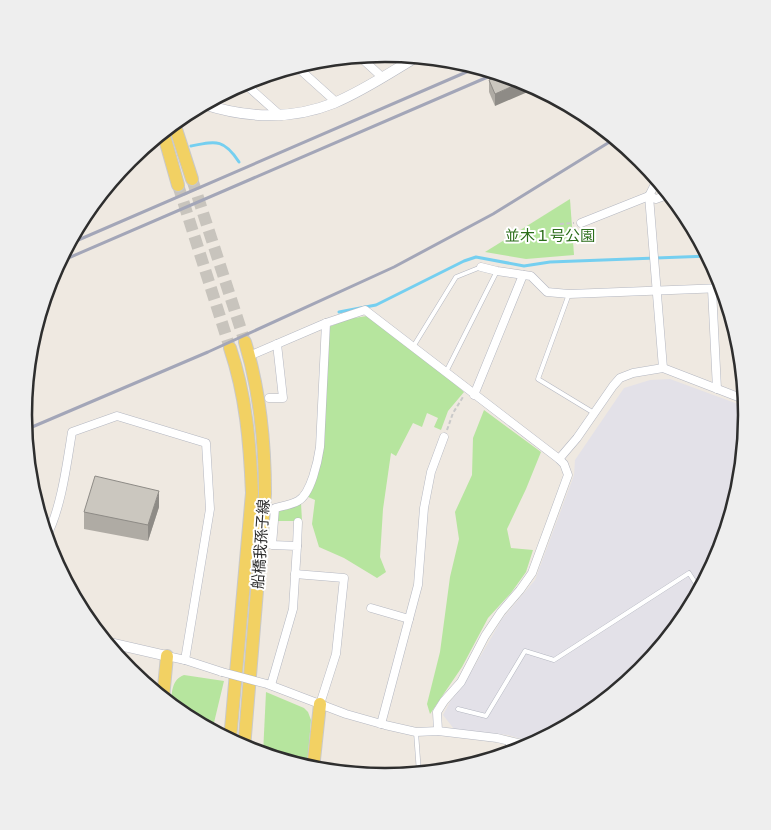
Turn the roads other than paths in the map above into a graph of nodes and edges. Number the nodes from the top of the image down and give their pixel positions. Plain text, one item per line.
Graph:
1 (366, 63) edge
2 (406, 63) edge
3 (303, 72) edge
4 (382, 77) junction
5 (251, 89) edge
6 (336, 102) junction
7 (213, 107) edge
8 (281, 116) junction
9 (177, 131) edge
10 (165, 140) edge
11 (192, 179) tunnel mouth
12 (178, 184) tunnel mouth
13 (654, 186) edge
14 (649, 196) junction
15 (663, 196) edge
16 (581, 223) road end
17 (481, 267) joint
18 (497, 271) junction
19 (523, 275) junction
20 (712, 289) junction
21 (715, 289) edge
22 (657, 292) junction
23 (570, 294) junction
24 (326, 323) junction
25 (245, 342) tunnel mouth
26 (277, 344) junction
27 (413, 347) junction
28 (230, 348) tunnel mouth
29 (249, 356) junction
30 (663, 368) junction
31 (446, 372) junction
32 (717, 389) junction
33 (471, 392) junction
34 (738, 397) edge
35 (269, 398) dead end
36 (594, 413) junction
37 (444, 437) road end
38 (559, 459) junction
39 (298, 522) dead end
40 (51, 527) edge
41 (267, 546) junction
42 (297, 546) junction
43 (295, 574) junction
44 (695, 583) edge
45 (370, 608) dead end
46 (409, 619) junction
47 (117, 645) edge
48 (168, 656) junction
49 (185, 660) junction
50 (269, 684) junction
51 (164, 689) edge
52 (249, 692) junction
53 (234, 700) junction
54 (320, 704) junction
55 (458, 709) dead end
56 (381, 724) junction
57 (227, 731) edge
58 (438, 731) junction
59 (416, 732) junction
60 (231, 733) edge
61 (245, 739) edge
62 (509, 740) junction
63 (253, 742) edge
64 (517, 742) edge
65 (508, 746) edge
66 (315, 761) edge
67 (419, 766) edge

1 - 4 street
2 - 4 street
3 - 6 street
4 - 6 street
5 - 8 street
6 - 8 street
7 - 8 street
9 - 11 main road
10 - 12 main road
13 - 14 street
14 - 15 street
14 - 16 street
14 - 22 street
17 - 18 street
17 - 27 lane
18 - 19 street
18 - 31 lane
19 - 23 street
19 - 33 street
20 - 21 street
20 - 22 street
20 - 32 street
22 - 23 street
22 - 30 street
23 - 36 lane
24 - 26 street
24 - 27 street
24 - 41 street
25 - 29 main road, 船橋我孫子線
26 - 29 street
26 - 35 street
27 - 31 street
28 - 53 main road, 船橋我孫子線
29 - 41 main road, 船橋我孫子線
30 - 32 street
30 - 36 street
31 - 33 street
32 - 34 street
33 - 38 street
36 - 38 street
37 - 46 street
38 - 58 street
39 - 42 street
40 - 49 street
41 - 42 street
41 - 52 main road, 船橋我孫子線
42 - 43 street
43 - 50 street
43 - 54 street
44 - 55 lane
45 - 46 street
46 - 56 street
47 - 48 street
48 - 49 street
48 - 51 main road
49 - 50 street, bridge
50 - 54 street
52 - 61 main road, 船橋我孫子線
52 - 63 main road
53 - 57 main road
53 - 60 main road, 船橋我孫子線
54 - 56 street
54 - 66 main road
56 - 59 street
58 - 59 street
58 - 62 street
59 - 67 lane
62 - 64 street
62 - 65 lane

